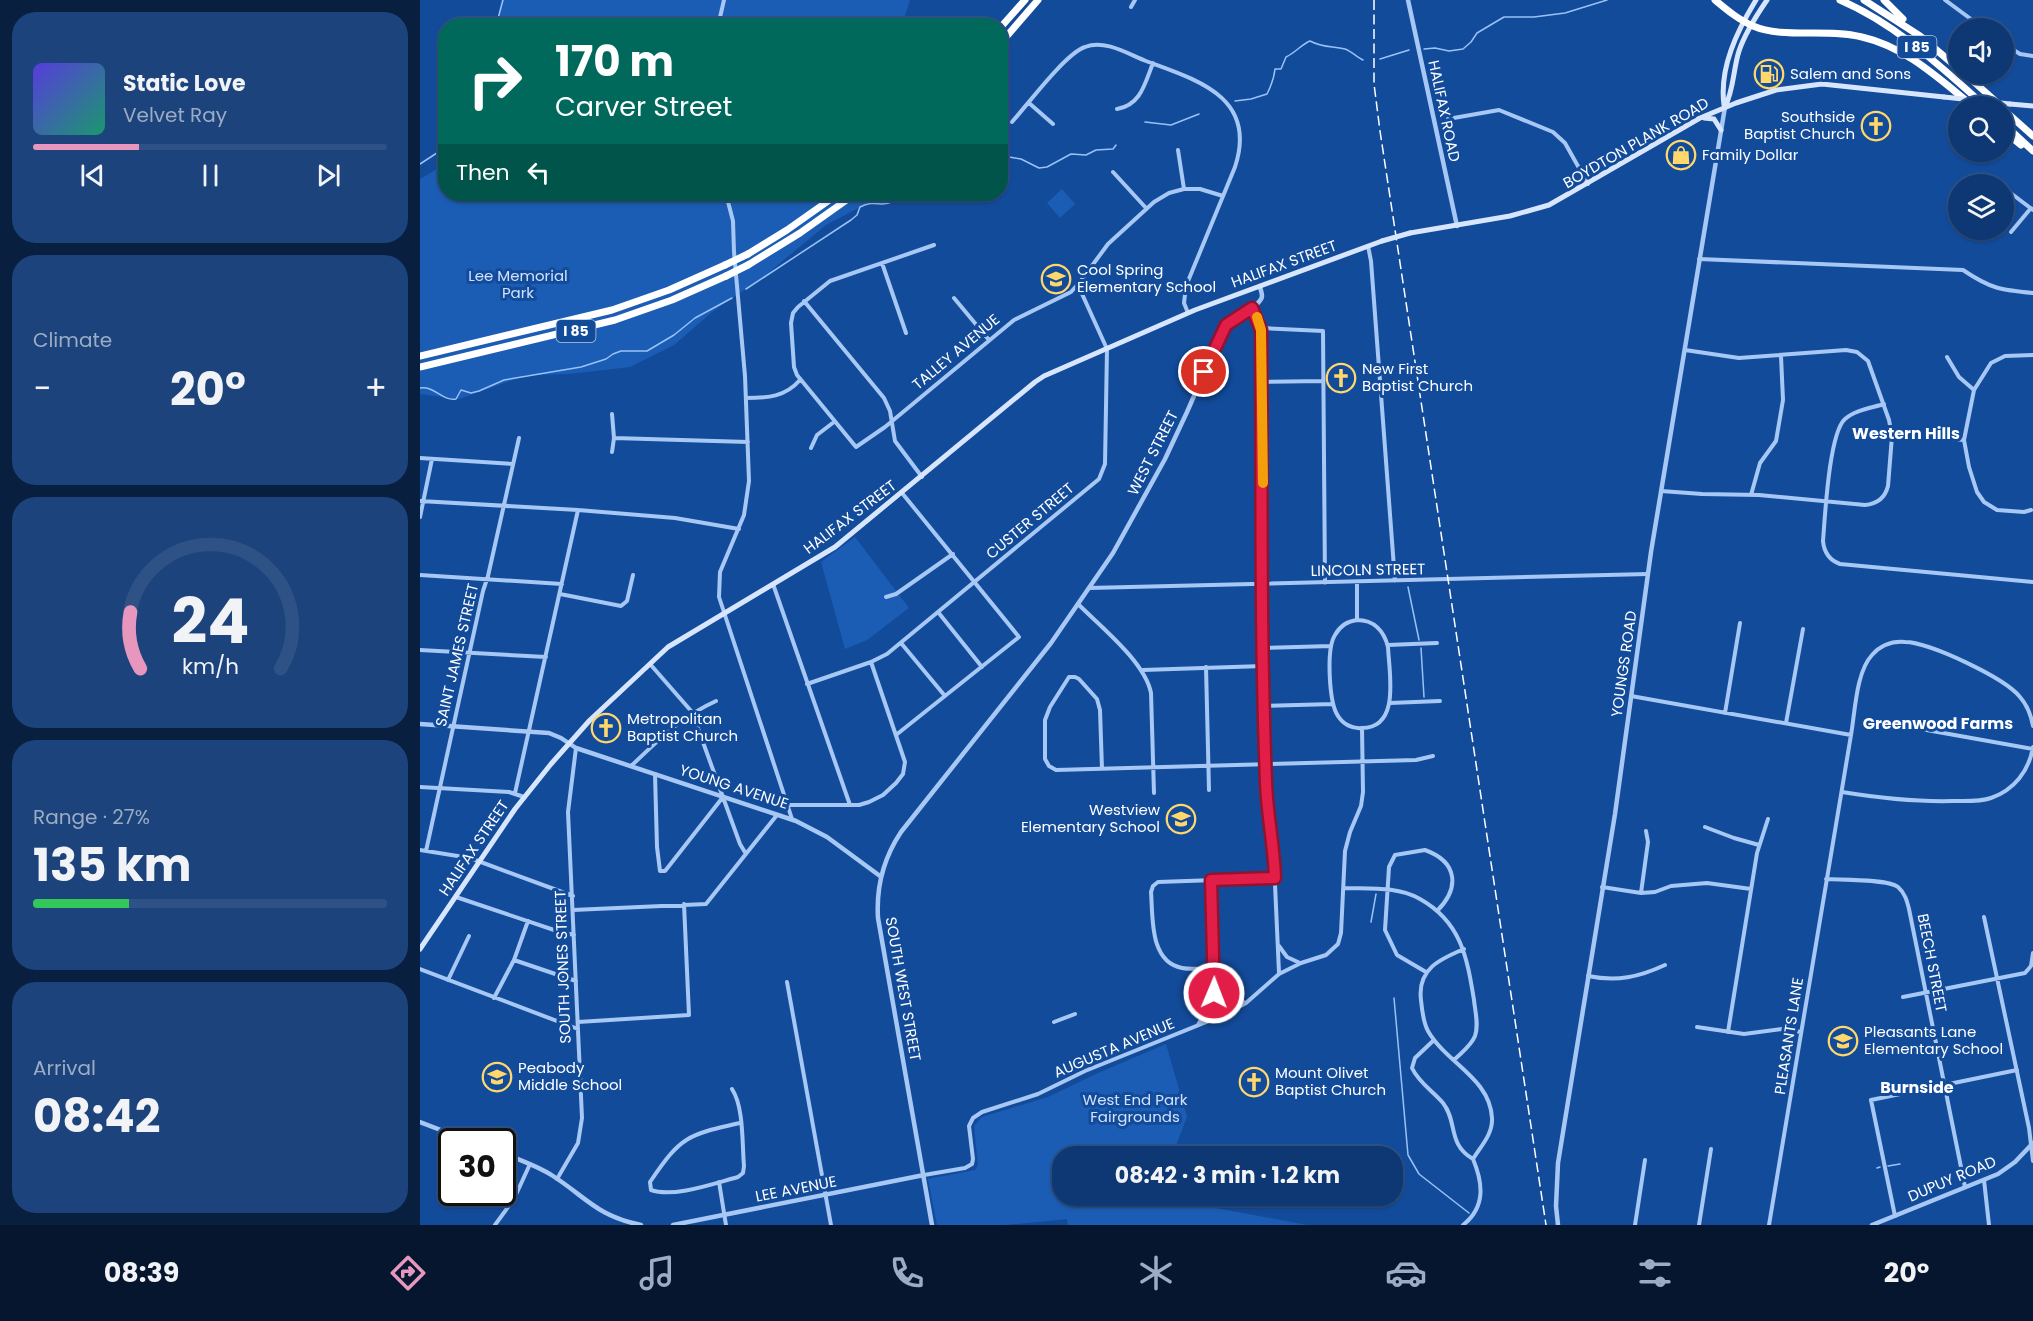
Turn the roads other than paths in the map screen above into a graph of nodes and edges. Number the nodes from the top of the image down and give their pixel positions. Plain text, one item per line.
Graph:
1 (724, 0) edge
2 (1025, 0) edge
3 (1038, 0) edge
4 (1135, 0) edge
5 (1408, 0) edge
6 (1716, 0) edge
7 (1756, 0) edge
8 (1767, 0) edge
9 (1840, 0) edge
10 (1864, 0) edge
11 (1884, 0) edge
12 (1945, 0) edge
13 (1131, 7) dead end
14 (720, 18) edge
15 (1969, 18) edge
16 (1008, 19) edge
17 (1743, 21) junction
18 (1751, 25) junction
19 (1008, 35) edge
20 (1920, 36) junction
21 (2014, 50) edge
22 (2033, 56) edge
23 (1948, 60) edge
24 (1153, 63) junction
25 (1976, 84) edge
26 (1960, 96) edge
27 (1974, 96) edge
28 (1990, 96) edge
29 (1029, 103) junction
30 (2033, 106) edge
31 (1725, 107) junction
32 (1117, 109) dead end
33 (1700, 118) junction
34 (1448, 119) dead end
35 (2014, 119) edge
36 (1012, 122) dead end
37 (1053, 124) dead end
38 (1721, 129) junction
39 (2014, 134) edge
40 (2033, 136) edge
41 (2014, 139) edge
42 (1178, 150) dead end
43 (2033, 153) edge
44 (1113, 172) dead end
45 (1588, 184) junction
46 (1184, 189) junction
47 (1223, 196) junction
48 (2014, 196) edge
49 (728, 201) edge
50 (829, 201) edge
51 (845, 201) edge
52 (1146, 208) junction
53 (2032, 209) edge
54 (1457, 226) junction
55 (2014, 229) edge
56 (1395, 237) joint
57 (934, 245) dead end
58 (1368, 246) junction
59 (1699, 259) junction
60 (882, 263) junction
61 (1078, 285) junction
62 (1260, 286) junction
63 (2033, 292) edge
64 (954, 298) dead end
65 (804, 301) junction
66 (1252, 308) junction
67 (1188, 313) junction
68 (1261, 328) junction
69 (906, 333) dead end
70 (989, 340) junction
71 (1107, 348) junction
72 (1685, 350) junction
73 (2033, 355) edge
74 (420, 356) edge
75 (1781, 356) junction
76 (1947, 357) dead end
77 (420, 367) edge
78 (800, 380) junction
79 (1323, 381) junction
80 (1262, 382) junction
81 (1974, 390) junction
82 (746, 398) junction
83 (1884, 404) junction
84 (612, 414) dead end
85 (891, 421) junction
86 (834, 422) junction
87 (1892, 434) junction
88 (519, 438) dead end
89 (614, 438) junction
90 (1964, 440) junction
91 (748, 442) junction
92 (811, 448) dead end
93 (612, 452) dead end
94 (420, 458) edge
95 (432, 459) junction
96 (513, 464) junction
97 (922, 477) junction
98 (1661, 491) junction
99 (902, 493) junction
100 (1752, 495) junction
101 (422, 501) edge
102 (1827, 501) junction
103 (503, 506) junction
104 (578, 510) junction
105 (2032, 510) edge
106 (420, 517) edge
107 (739, 529) junction
108 (953, 554) junction
109 (1648, 574) junction
110 (420, 575) edge
111 (633, 575) dead end
112 (486, 579) junction
113 (1395, 581) junction
114 (975, 582) junction
115 (1357, 582) junction
116 (2033, 582) edge
117 (1325, 583) junction
118 (562, 584) junction
119 (773, 584) junction
120 (1262, 585) junction
121 (1089, 588) junction
122 (560, 594) junction
123 (886, 597) dead end
124 (1078, 604) junction
125 (938, 612) junction
126 (723, 613) junction
127 (1357, 620) junction
128 (1740, 623) dead end
129 (1803, 629) dead end
130 (901, 642) junction
131 (1437, 643) dead end
132 (1388, 645) junction
133 (1331, 646) junction
134 (1262, 648) junction
135 (420, 650) edge
136 (469, 653) junction
137 (546, 657) junction
138 (871, 662) junction
139 (650, 664) junction
140 (1263, 666) junction
141 (982, 667) junction
142 (1206, 668) junction
143 (1142, 670) junction
144 (807, 684) junction
145 (945, 696) junction
146 (1631, 696) junction
147 (716, 701) dead end
148 (1440, 701) dead end
149 (1390, 703) junction
150 (1333, 704) junction
151 (1264, 706) junction
152 (692, 712) junction
153 (1725, 713) junction
154 (1786, 723) junction
155 (420, 724) edge
156 (453, 726) junction
157 (2033, 726) edge
158 (1362, 728) junction
159 (1922, 729) dead end
160 (530, 730) junction
161 (896, 735) junction
162 (1851, 735) junction
163 (568, 743) junction
164 (576, 748) junction
165 (2033, 748) edge
166 (1433, 756) dead end
167 (1363, 761) junction
168 (1266, 764) junction
169 (631, 766) junction
170 (1208, 766) junction
171 (1154, 767) junction
172 (1102, 769) junction
173 (655, 774) junction
174 (420, 787) edge
175 (440, 788) junction
176 (1209, 790) dead end
177 (1842, 792) junction
178 (515, 794) junction
179 (1154, 794) dead end
180 (524, 797) junction
181 (724, 797) junction
182 (787, 805) junction
183 (850, 805) junction
184 (778, 814) junction
185 (792, 819) junction
186 (1768, 819) dead end
187 (1705, 827) dead end
188 (1646, 831) dead end
189 (1759, 845) junction
190 (420, 850) edge
191 (426, 851) junction
192 (747, 854) junction
193 (479, 862) junction
194 (880, 876) junction
195 (1275, 878) junction
196 (1826, 879) junction
197 (1211, 880) junction
198 (1602, 887) junction
199 (1343, 888) junction
200 (1751, 889) junction
201 (1387, 890) junction
202 (1641, 893) junction
203 (573, 896) junction
204 (456, 897) junction
205 (684, 904) junction
206 (573, 910) junction
207 (1437, 911) junction
208 (1984, 917) dead end
209 (528, 921) junction
210 (574, 935) junction
211 (470, 936) dead end
212 (1278, 944) junction
213 (420, 948) edge
214 (1464, 949) junction
215 (2033, 953) edge
216 (514, 960) junction
217 (1301, 963) junction
218 (1665, 965) dead end
219 (1215, 968) junction
220 (420, 969) edge
221 (1426, 972) junction
222 (1279, 974) junction
223 (1588, 976) junction
224 (1998, 978) junction
225 (448, 980) junction
226 (576, 981) junction
227 (787, 982) dead end
228 (1215, 987) junction
229 (1925, 992) junction
230 (1903, 997) dead end
231 (494, 998) junction
232 (1246, 1003) junction
233 (1075, 1014) dead end
234 (578, 1022) junction
235 (1054, 1023) dead end
236 (1197, 1025) junction
237 (1696, 1027) dead end
238 (578, 1029) junction
239 (1728, 1032) junction
240 (1802, 1032) junction
241 (1434, 1040) junction
242 (1454, 1060) junction
243 (2017, 1070) junction
244 (1944, 1085) junction
245 (732, 1089) dead end
246 (420, 1122) edge
247 (740, 1124) junction
248 (438, 1129) edge
249 (2032, 1144) edge
250 (1711, 1149) dead end
251 (516, 1158) edge
252 (1473, 1159) junction
253 (1645, 1160) dead end
254 (2033, 1161) edge
255 (530, 1164) junction
256 (924, 1175) junction
257 (557, 1179) junction
258 (1984, 1179) junction
259 (719, 1182) junction
260 (1965, 1187) junction
261 (825, 1196) junction
262 (724, 1215) junction
263 (1895, 1216) junction
264 (617, 1222) edge
265 (1879, 1224) edge
266 (495, 1225) edge
267 (641, 1225) edge
268 (673, 1225) edge
269 (726, 1225) edge
270 (831, 1225) edge
271 (932, 1225) edge
272 (1463, 1225) edge
273 (1558, 1225) edge
274 (1635, 1225) edge
275 (1699, 1225) edge
276 (1769, 1225) edge
277 (1872, 1225) edge
278 (1989, 1225) edge

1 - 14 street
2 - 16 highway
3 - 19 highway
4 - 13 street
5 - 54 street, HALIFAX ROAD
6 - 17 highway
7 - 17 main road
8 - 18 main road
9 - 27 highway, I 85
10 - 20 highway, I 85
11 - 20 highway
12 - 15 street
17 - 18 highway
17 - 31 main road
18 - 26 highway
18 - 31 main road
20 - 23 highway, I 85
21 - 22 street
24 - 29 street
24 - 32 street
24 - 47 street
25 - 28 highway
29 - 36 street
29 - 37 street
30 - 31 main road, BOYDTON PLANK ROAD, bridge
31 - 33 main road, BOYDTON PLANK ROAD
31 - 38 street, YOUNGS ROAD
33 - 38 main road
33 - 45 main road, BOYDTON PLANK ROAD
34 - 45 street
35 - 40 highway
38 - 59 street, YOUNGS ROAD
39 - 43 highway
41 - 43 highway
42 - 46 street
44 - 52 street
45 - 54 main road, BOYDTON PLANK ROAD
46 - 47 street
46 - 52 street, TALLEY AVENUE
47 - 67 street
48 - 53 street
49 - 82 street
50 - 74 highway, I 85, bridge
51 - 77 highway, I 85, bridge
52 - 61 street, TALLEY AVENUE
53 - 55 street
54 - 56 main road, BOYDTON PLANK ROAD, bridge
56 - 58 main road, HALIFAX STREET, bridge
57 - 60 street
58 - 62 main road, HALIFAX STREET
58 - 113 street
59 - 63 street
59 - 72 street, YOUNGS ROAD
60 - 65 street
60 - 69 street
61 - 70 street, TALLEY AVENUE
61 - 71 street, CUSTER STREET
62 - 66 street
62 - 67 main road, HALIFAX STREET
64 - 70 street
65 - 78 street
65 - 85 street
66 - 68 street
66 - 121 street, WEST STREET
67 - 71 main road, HALIFAX STREET
68 - 79 street
68 - 80 street
70 - 85 street, TALLEY AVENUE
71 - 97 main road, HALIFAX STREET
71 - 114 street, CUSTER STREET
72 - 75 street
72 - 98 street, YOUNGS ROAD
73 - 81 street
75 - 83 street
75 - 100 street
76 - 81 street
78 - 82 street
78 - 86 street
79 - 80 street
79 - 117 street
80 - 120 street
81 - 90 street
82 - 91 street
83 - 87 street
83 - 102 street
84 - 89 street
85 - 86 street, TALLEY AVENUE
85 - 97 street
86 - 92 street
87 - 90 street
87 - 102 street
88 - 96 street, SAINT JAMES STREET
89 - 91 street
89 - 93 street
90 - 105 street
91 - 107 street
94 - 95 street
95 - 96 street
95 - 101 street
96 - 103 street, SAINT JAMES STREET
97 - 99 main road, HALIFAX STREET
98 - 100 street
98 - 109 street, YOUNGS ROAD
99 - 108 street
99 - 119 main road, HALIFAX STREET
100 - 102 street
101 - 103 street
101 - 106 street
102 - 116 street
103 - 104 street
103 - 112 street, SAINT JAMES STREET
104 - 107 street
104 - 118 street
107 - 126 street
108 - 114 street
108 - 123 street
109 - 113 street, LINCOLN STREET
109 - 146 street, YOUNGS ROAD
110 - 112 street
111 - 122 street
112 - 118 street
112 - 136 street, SAINT JAMES STREET
113 - 115 street, LINCOLN STREET
114 - 125 street, CUSTER STREET
114 - 141 street
115 - 117 street, LINCOLN STREET
115 - 127 street
117 - 120 street, LINCOLN STREET
118 - 122 street
119 - 126 main road, HALIFAX STREET
119 - 144 street
120 - 121 street, LINCOLN STREET
120 - 134 street
121 - 124 street, WEST STREET
122 - 137 street
124 - 143 street
124 - 194 street, SOUTH WEST STREET
125 - 130 street, CUSTER STREET
125 - 141 street
126 - 139 main road, HALIFAX STREET
126 - 182 street
127 - 132 street
127 - 133 street
128 - 153 street
129 - 154 street
130 - 138 street, CUSTER STREET
130 - 145 street
131 - 132 street
132 - 149 street
133 - 134 street
133 - 150 street
134 - 140 street
135 - 136 street
136 - 137 street
136 - 156 street, SAINT JAMES STREET
137 - 160 street
138 - 144 street, CUSTER STREET
138 - 161 street
139 - 152 street
139 - 163 main road, HALIFAX STREET
140 - 142 street
140 - 151 street
141 - 145 street
142 - 143 street
142 - 170 street
143 - 171 street
144 - 183 street
145 - 161 street
146 - 153 street
146 - 198 street, YOUNGS ROAD
147 - 152 street
148 - 149 street
149 - 158 street
150 - 151 street
150 - 158 street
151 - 168 street
152 - 169 street
152 - 181 street
153 - 154 street
154 - 162 street
155 - 156 street, YOUNG AVENUE
156 - 160 street, YOUNG AVENUE
156 - 175 street, SAINT JAMES STREET
157 - 162 street, PLEASANTS LANE
158 - 167 street, AUGUSTA AVENUE
159 - 165 street
160 - 163 street, YOUNG AVENUE
160 - 178 street
161 - 183 street
162 - 177 street, PLEASANTS LANE
163 - 164 street, YOUNG AVENUE
163 - 180 main road, HALIFAX STREET
164 - 169 street, YOUNG AVENUE
164 - 203 street, SOUTH JONES STREET
165 - 177 street
166 - 167 street
167 - 168 street
167 - 199 street, AUGUSTA AVENUE
168 - 170 street
168 - 195 street
169 - 173 street, YOUNG AVENUE
170 - 171 street
170 - 176 street
171 - 172 street
171 - 179 street
172 - 172 street
173 - 181 street, YOUNG AVENUE
173 - 181 street
174 - 175 street
175 - 178 street
175 - 191 street, SAINT JAMES STREET
177 - 196 street, PLEASANTS LANE
178 - 180 street
180 - 193 main road, HALIFAX STREET
181 - 184 street, YOUNG AVENUE
181 - 192 street
182 - 183 street
182 - 185 street
184 - 185 street, YOUNG AVENUE
184 - 192 street
185 - 194 street, YOUNG AVENUE
186 - 189 street
187 - 189 street
188 - 202 street
189 - 200 street
190 - 191 street
191 - 193 street
192 - 205 street
193 - 203 street
193 - 204 main road, HALIFAX STREET
194 - 256 street, SOUTH WEST STREET
195 - 197 street
195 - 212 street
196 - 229 street, BEECH STREET
196 - 240 street, PLEASANTS LANE
197 - 219 street
197 - 219 street
198 - 202 street
198 - 223 street, YOUNGS ROAD
199 - 201 street
199 - 217 street, AUGUSTA AVENUE
200 - 202 street
200 - 239 street
201 - 207 street
201 - 207 street
201 - 221 street
203 - 206 street, SOUTH JONES STREET
204 - 209 street
204 - 213 main road, HALIFAX STREET
205 - 206 street
205 - 234 street
206 - 210 street, SOUTH JONES STREET
207 - 214 street
208 - 224 street
209 - 210 street
209 - 216 street
210 - 226 street, SOUTH JONES STREET
211 - 225 street
212 - 217 street
212 - 222 street
214 - 221 street
214 - 242 street
215 - 224 street
216 - 226 street
216 - 231 street
217 - 222 street, AUGUSTA AVENUE
218 - 223 street
219 - 228 street
220 - 225 street
221 - 241 street
222 - 232 street, AUGUSTA AVENUE
223 - 273 street, YOUNGS ROAD
224 - 229 street
224 - 243 street
225 - 231 street
226 - 234 street, SOUTH JONES STREET
227 - 261 street
228 - 232 street
228 - 236 street
229 - 230 street
229 - 244 street, BEECH STREET
231 - 238 street
232 - 236 street, AUGUSTA AVENUE
233 - 235 street
234 - 238 street, SOUTH JONES STREET
236 - 256 street, AUGUSTA AVENUE
237 - 239 street
238 - 257 street, SOUTH JONES STREET
239 - 240 street
240 - 276 street, PLEASANTS LANE
241 - 242 street
241 - 252 street
242 - 252 street
243 - 244 street
243 - 249 street
244 - 260 street, BEECH STREET
244 - 263 street
245 - 247 street
246 - 248 street
247 - 259 street
247 - 259 street
249 - 254 street
249 - 258 street, DUPUY ROAD
250 - 275 street
251 - 255 street
252 - 272 street
253 - 274 street
255 - 257 street
255 - 266 street
256 - 261 street, LEE AVENUE
256 - 271 street, SOUTH WEST STREET
257 - 264 street
258 - 260 street, DUPUY ROAD
258 - 278 street
259 - 262 street
260 - 263 street, DUPUY ROAD
261 - 262 street, LEE AVENUE
261 - 270 street
262 - 268 street, LEE AVENUE
262 - 269 street
263 - 265 street, DUPUY ROAD
264 - 267 street
265 - 277 street, DUPUY ROAD

